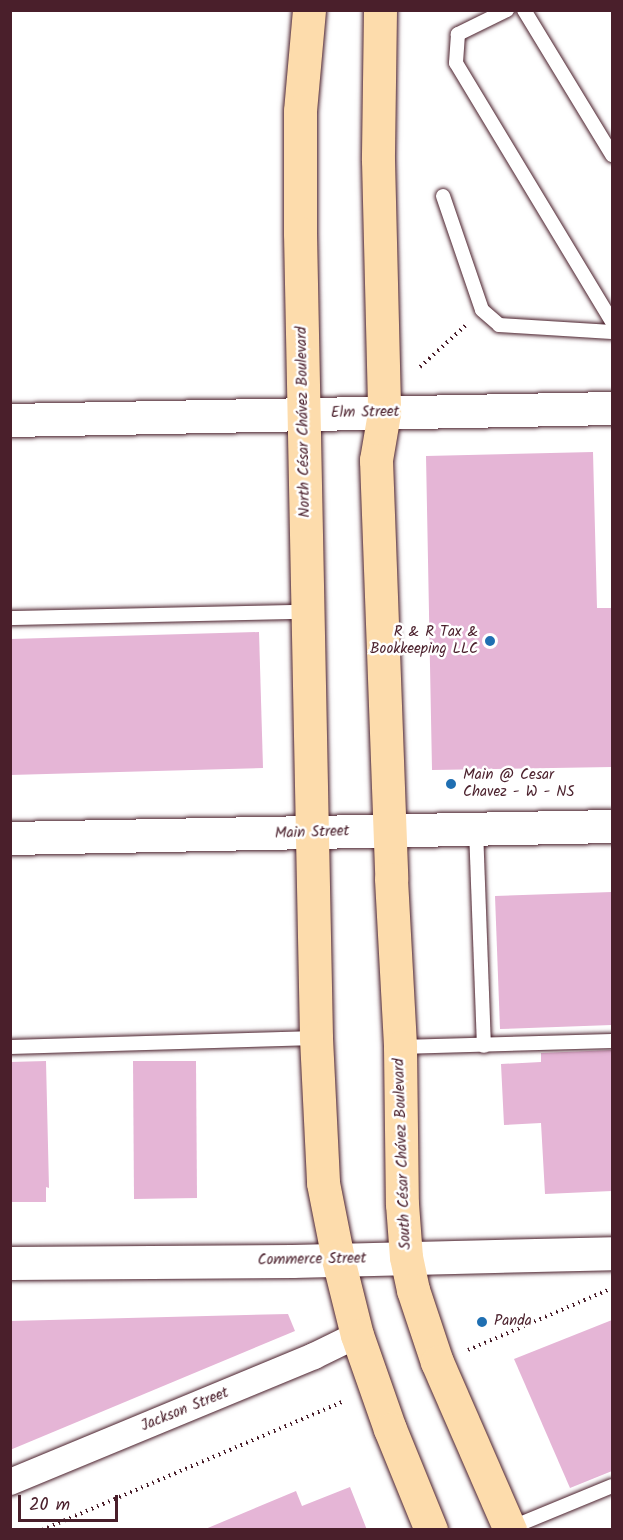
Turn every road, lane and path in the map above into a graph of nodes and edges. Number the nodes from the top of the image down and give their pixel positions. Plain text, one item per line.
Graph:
1 (309, 10) edge
2 (380, 10) edge
3 (507, 10) edge
4 (524, 10) edge
5 (612, 155) edge
6 (443, 196) dead end
7 (482, 310) junction
8 (612, 322) edge
9 (612, 332) edge
10 (420, 367) dead end
11 (612, 408) edge
12 (384, 413) junction
13 (304, 414) junction
14 (10, 420) edge
15 (308, 612) junction
16 (10, 618) edge
17 (612, 826) edge
18 (476, 829) junction
19 (390, 831) junction
20 (312, 833) junction
21 (10, 838) edge
22 (316, 1038) junction
23 (612, 1041) edge
24 (484, 1046) junction
25 (10, 1047) edge
26 (400, 1047) junction
27 (612, 1253) edge
28 (406, 1257) junction
29 (338, 1259) junction
30 (10, 1263) edge
31 (606, 1290) dead end
32 (357, 1335) junction
33 (460, 1353) dead end
34 (340, 1403) dead end
35 (10, 1482) edge
36 (612, 1486) edge
37 (510, 1529) edge
38 (42, 1530) edge
39 (431, 1530) edge

1 - 13 main road, North César Chávez Boulevard
2 - 12 main road
3 - 8 lane
4 - 5 lane
6 - 7 lane
7 - 9 lane
7 - 10 path
11 - 12 main road, Elm Street
12 - 13 main road, Elm Street
12 - 19 main road
13 - 14 main road, Elm Street
13 - 15 main road, North César Chávez Boulevard
15 - 16 lane
15 - 20 main road, North César Chávez Boulevard
17 - 18 main road, Main Street
18 - 19 main road, Main Street
18 - 24 lane
19 - 20 main road, Main Street
19 - 26 main road, South César Chávez Boulevard
20 - 21 main road, Main Street
20 - 22 main road
22 - 25 lane
22 - 29 main road
23 - 24 lane
24 - 26 lane
26 - 28 main road, South César Chávez Boulevard
27 - 28 main road, Commerce Street
28 - 29 main road, Commerce Street
28 - 37 main road, South César Chávez Boulevard
29 - 30 main road, Commerce Street
29 - 32 main road
31 - 33 path
32 - 35 street, Jackson Street
32 - 39 main road
34 - 38 path
36 - 37 lane

